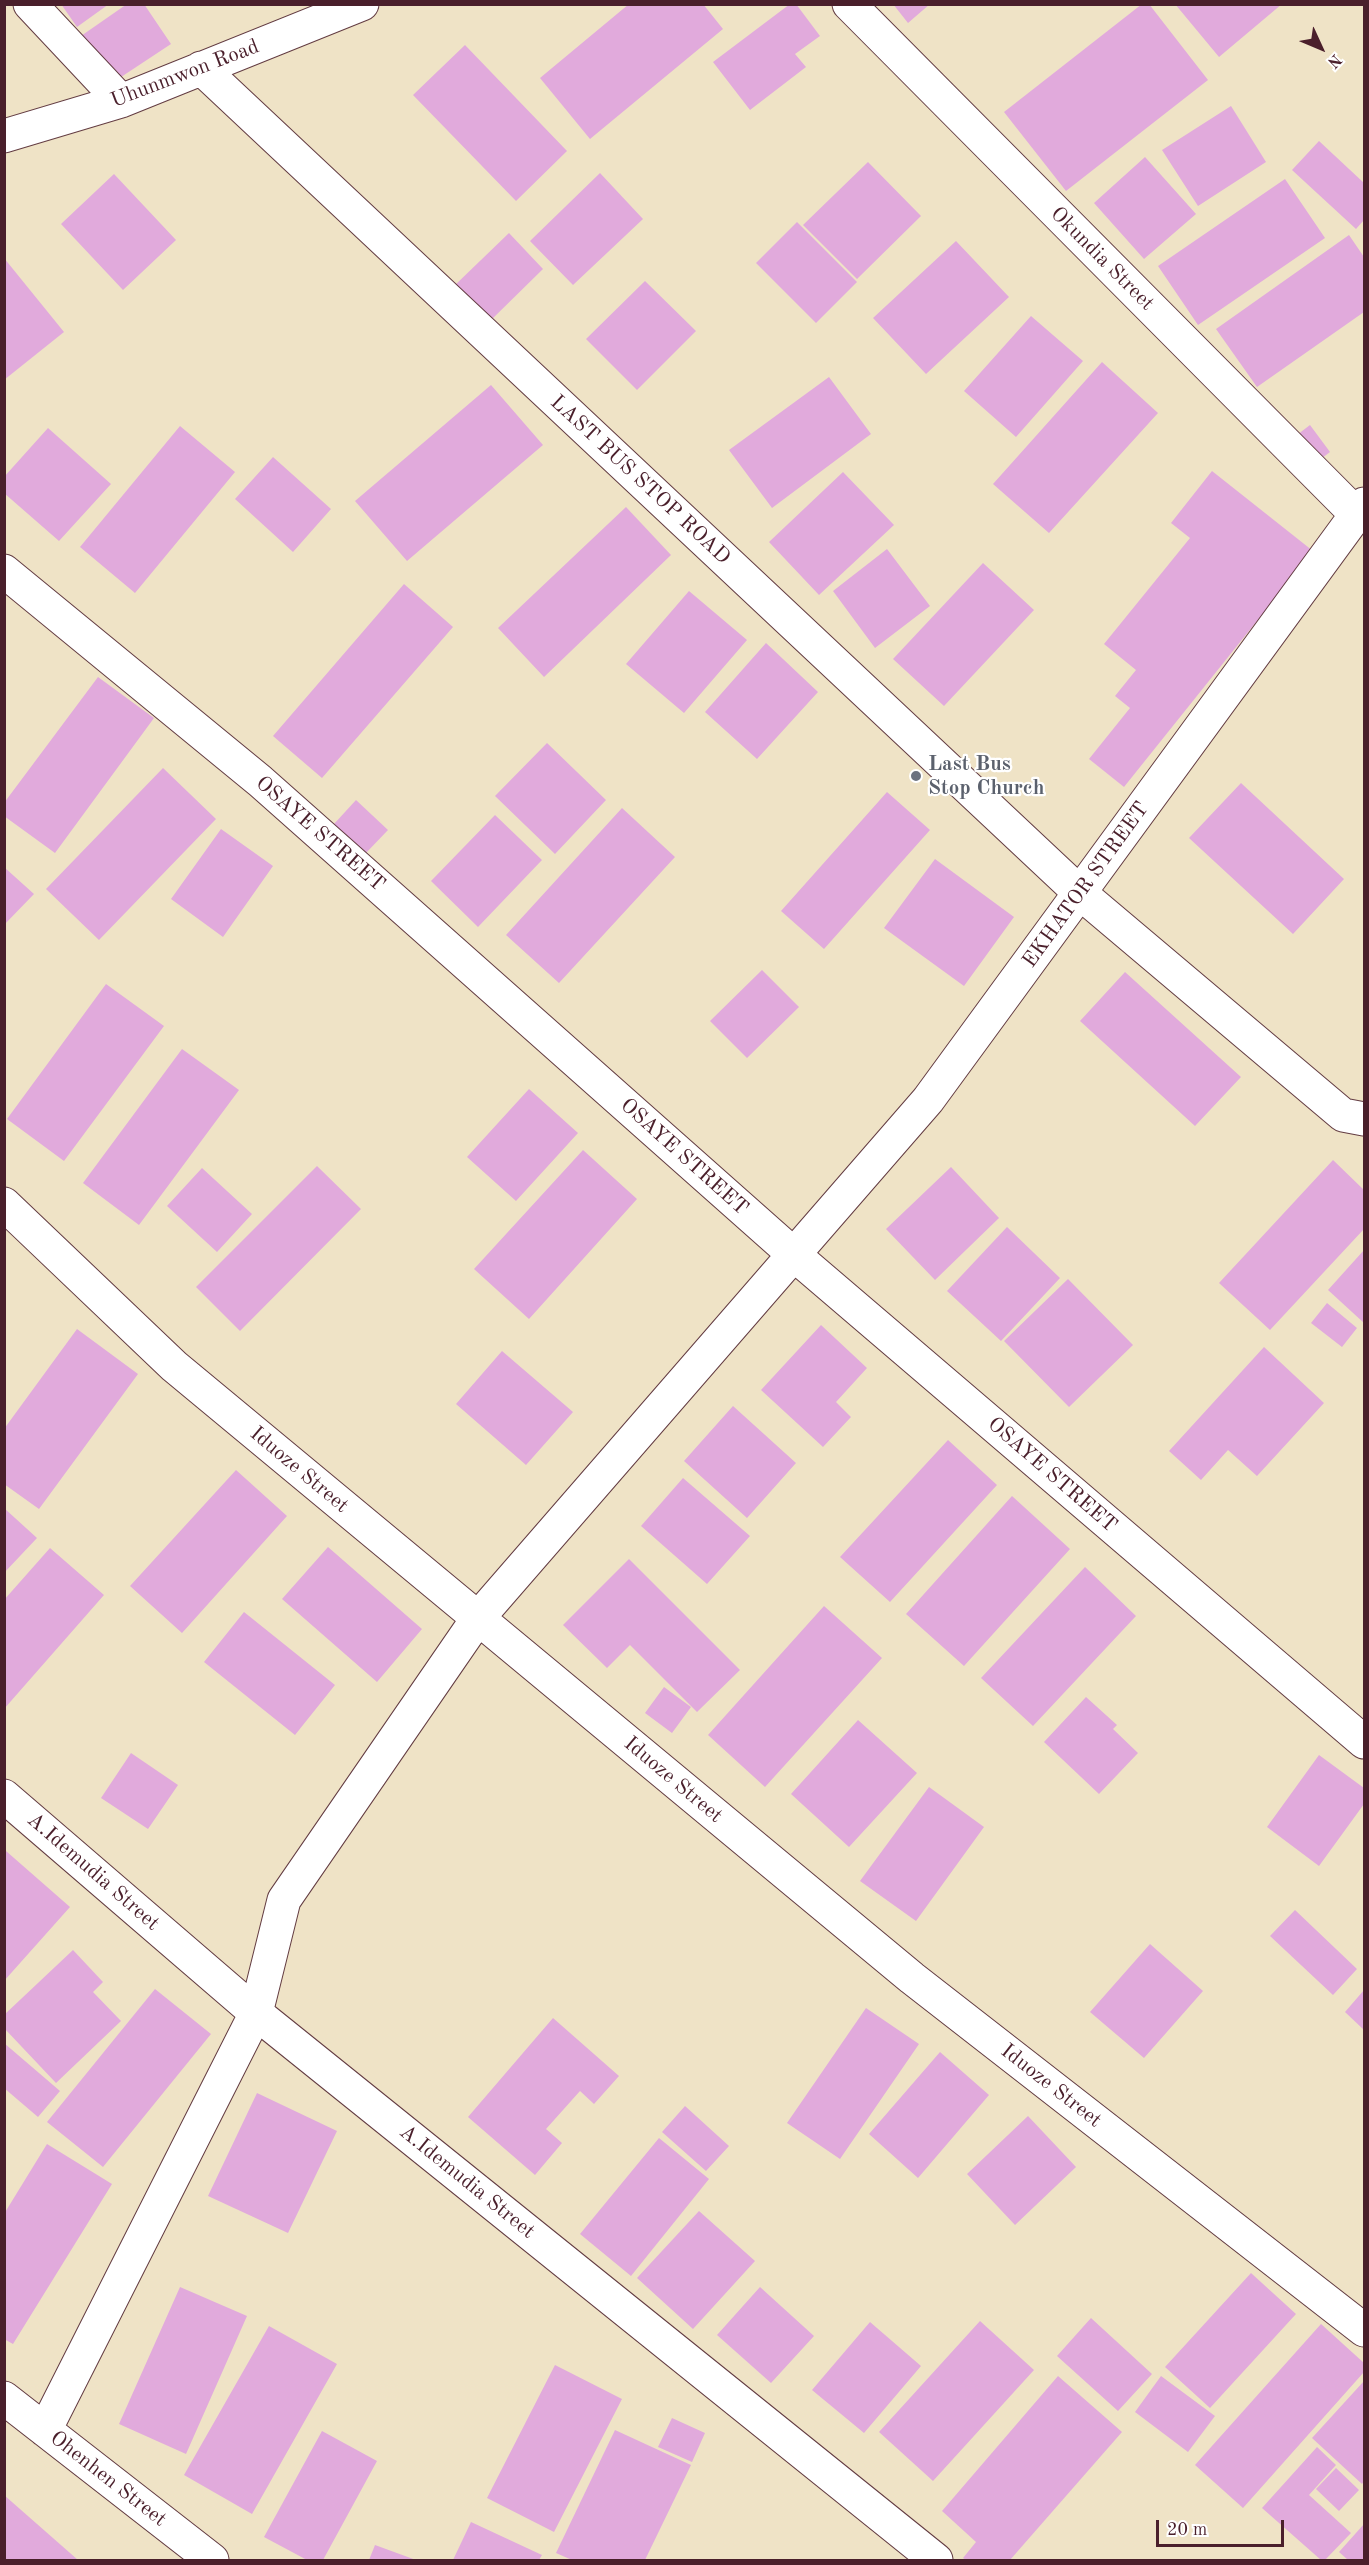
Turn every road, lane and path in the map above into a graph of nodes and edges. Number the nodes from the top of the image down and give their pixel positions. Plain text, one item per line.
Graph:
1 (30, 4) edge
2 (362, 4) edge
3 (849, 4) edge
4 (201, 68) junction
5 (122, 101) junction
6 (4, 136) edge
7 (1360, 509) edge
8 (4, 571) edge
9 (1080, 893) junction
10 (1365, 1119) edge
11 (4, 1204) edge
12 (792, 1253) junction
13 (478, 1618) junction
14 (1365, 1742) edge
15 (4, 1796) edge
16 (256, 2013) junction
17 (1365, 2330) edge
18 (4, 2398) edge
19 (45, 2430) junction
20 (212, 2560) edge
21 (936, 2560) edge

1 - 5 street
2 - 4 street, Uhunmwon Road
3 - 7 street, Okundia Street
4 - 5 street, Uhunmwon Road
4 - 9 street, LAST BUS STOP ROAD
5 - 6 street, Uhunmwon Road
7 - 9 street, EKHATOR STREET
8 - 12 street, OSAYE STREET
9 - 10 street, LAST BUS STOP ROAD
9 - 12 street, EKHATOR STREET
11 - 13 street, Iduoze Street
12 - 13 street, EKHATOR STREET
12 - 14 street, OSAYE STREET
13 - 16 street, EKHATOR STREET
13 - 17 street, Iduoze Street
15 - 16 street, A.Idemudia Street
16 - 19 street, EKHATOR STREET
16 - 21 street, A.Idemudia Street
18 - 19 street, Ohenhen Street
19 - 20 street, Ohenhen Street

